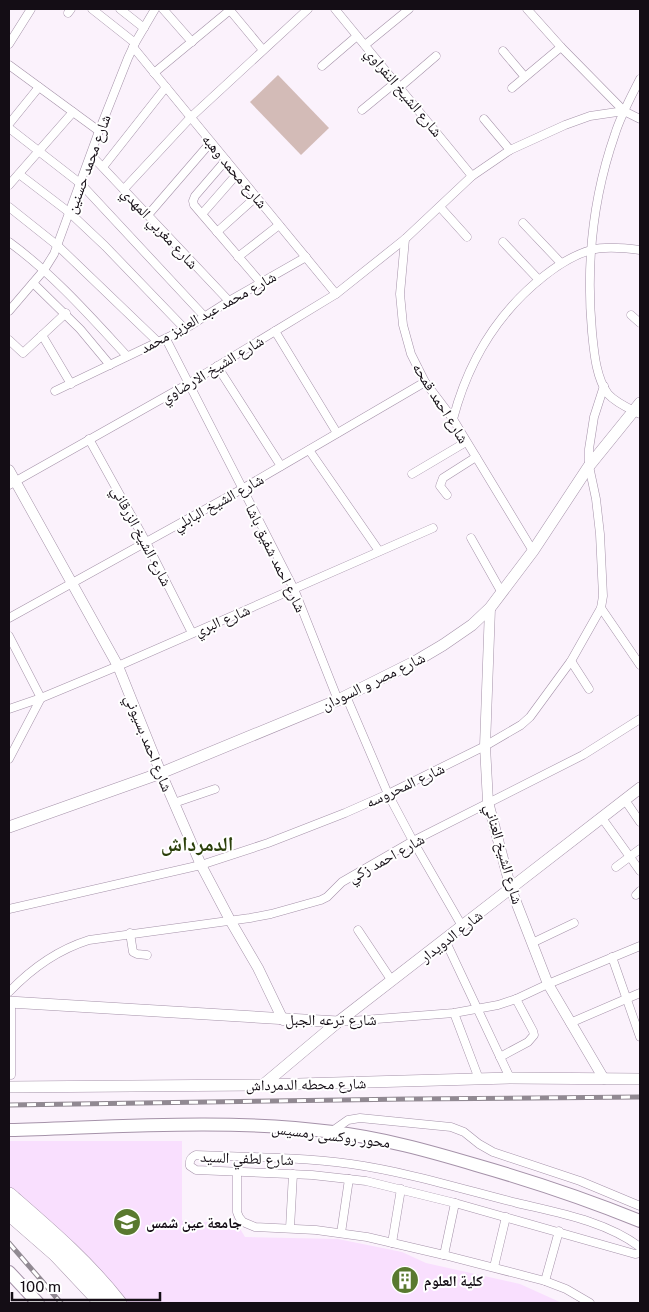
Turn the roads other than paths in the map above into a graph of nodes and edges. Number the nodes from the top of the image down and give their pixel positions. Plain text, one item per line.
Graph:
1 (32, 9) edge
2 (92, 9) edge
3 (120, 9) edge
4 (156, 9) edge
5 (163, 9) edge
6 (230, 9) edge
7 (308, 9) edge
8 (335, 9) edge
9 (527, 9) edge
10 (403, 11) edge
11 (144, 28) junction
12 (358, 36) junction
13 (192, 42) junction
14 (9, 44) edge
15 (134, 45) junction
16 (365, 45) junction
17 (561, 47) junction
18 (263, 50) junction
19 (503, 50) dead end
20 (436, 56) dead end
21 (9, 65) edge
22 (322, 66) dead end
23 (154, 73) junction
24 (525, 77) junction
25 (640, 79) edge
26 (398, 85) junction
27 (166, 87) junction
28 (39, 88) junction
29 (512, 88) dead end
30 (362, 110) dead end
31 (624, 111) junction
32 (73, 112) junction
33 (190, 117) junction
34 (640, 119) edge
35 (484, 120) dead end
36 (9, 124) edge
37 (9, 128) edge
38 (99, 131) junction
39 (211, 142) junction
40 (510, 150) junction
41 (38, 152) junction
42 (91, 155) junction
43 (226, 160) junction
44 (103, 167) junction
45 (19, 174) junction
46 (237, 174) junction
47 (472, 176) junction
48 (81, 184) junction
49 (9, 185) edge
50 (124, 189) junction
51 (256, 196) junction
52 (9, 207) edge
53 (440, 207) junction
54 (70, 212) junction
55 (202, 214) junction
56 (148, 215) junction
57 (523, 222) dead end
58 (279, 224) junction
59 (217, 232) junction
60 (467, 237) dead end
61 (405, 239) junction
62 (503, 242) dead end
63 (10, 244) edge
64 (58, 246) junction
65 (592, 250) junction
66 (640, 250) edge
67 (238, 256) junction
68 (306, 258) junction
69 (561, 263) junction
70 (44, 270) junction
71 (539, 280) junction
72 (33, 283) junction
73 (261, 283) junction
74 (336, 294) junction
75 (229, 301) junction
76 (9, 311) edge
77 (66, 313) junction
78 (631, 315) dead end
79 (204, 316) junction
80 (640, 323) edge
81 (185, 329) junction
82 (275, 331) junction
83 (42, 335) junction
84 (9, 341) edge
85 (162, 341) junction
86 (127, 356) junction
87 (110, 365) junction
88 (217, 366) junction
89 (425, 382) junction
90 (71, 384) junction
91 (188, 384) junction
92 (604, 386) junction
93 (55, 391) dead end
94 (638, 409) edge
95 (453, 419) junction
96 (337, 433) junction
97 (89, 440) junction
98 (466, 442) junction
99 (308, 450) junction
100 (476, 457) junction
101 (281, 466) junction
102 (589, 466) junction
103 (9, 470) edge
104 (412, 474) dead end
105 (12, 483) edge
106 (242, 488) junction
107 (447, 494) dead end
108 (433, 528) dead end
109 (472, 538) dead end
110 (146, 542) junction
111 (533, 550) junction
112 (379, 551) junction
113 (72, 583) junction
114 (294, 589) junction
115 (502, 593) junction
116 (490, 608) junction
117 (600, 608) junction
118 (9, 618) edge
119 (192, 632) junction
120 (9, 636) edge
121 (572, 661) junction
122 (640, 665) edge
123 (118, 666) junction
124 (589, 689) dead end
125 (42, 698) junction
126 (342, 698) junction
127 (9, 709) edge
128 (640, 719) edge
129 (485, 746) junction
130 (9, 759) edge
131 (161, 773) junction
132 (640, 788) edge
133 (215, 789) dead end
134 (388, 794) junction
135 (625, 800) junction
136 (488, 802) junction
137 (174, 803) junction
138 (602, 818) junction
139 (640, 822) edge
140 (9, 827) edge
141 (413, 842) junction
142 (640, 850) edge
143 (630, 857) junction
144 (201, 865) junction
145 (616, 867) dead end
146 (640, 872) edge
147 (511, 889) junction
148 (9, 909) edge
149 (230, 920) junction
150 (574, 923) dead end
151 (462, 926) junction
152 (358, 930) dead end
153 (130, 934) junction
154 (445, 940) junction
155 (532, 943) junction
156 (640, 946) edge
157 (148, 954) dead end
158 (612, 957) junction
159 (392, 980) junction
160 (548, 984) junction
161 (640, 993) edge
162 (9, 999) edge
163 (516, 999) junction
164 (627, 999) junction
165 (478, 1009) junction
166 (454, 1013) junction
167 (283, 1020) junction
168 (338, 1022) junction
169 (570, 1022) junction
170 (640, 1037) edge
171 (500, 1057) junction
172 (11, 1075) dead end
173 (510, 1078) junction
174 (479, 1079) junction
175 (604, 1079) junction
176 (640, 1079) edge
177 (263, 1085) junction
178 (9, 1087) edge
179 (9, 1130) edge
180 (331, 1132) junction
181 (237, 1172) junction
182 (293, 1174) junction
183 (349, 1178) junction
184 (401, 1189) junction
185 (9, 1196) edge
186 (455, 1203) junction
187 (640, 1206) edge
188 (9, 1213) edge
189 (506, 1217) junction
190 (640, 1220) edge
191 (290, 1228) junction
192 (559, 1231) junction
193 (341, 1233) junction
194 (392, 1243) junction
195 (640, 1248) edge
196 (640, 1253) edge
197 (444, 1254) junction
198 (494, 1267) junction
199 (9, 1272) edge
200 (545, 1281) junction
201 (38, 1303) edge
202 (102, 1303) edge
203 (119, 1303) edge
204 (590, 1303) edge

1 - 14 street
2 - 15 street, شارع محمد وهبه
3 - 11 street
4 - 11 street, شارع محمد حسنين
5 - 13 street
6 - 13 street
6 - 18 street
7 - 18 street
8 - 12 street, شارع الشيخ النفراوي
9 - 17 street
10 - 16 street
11 - 15 street, شارع محمد حسنين
12 - 16 street, شارع الشيخ النفراوي
12 - 22 street
13 - 23 street
15 - 23 street, شارع محمد وهبه
15 - 38 street, شارع محمد حسنين
16 - 26 street, شارع الشيخ النفراوي
17 - 24 street
17 - 31 street
18 - 33 street
19 - 24 street
20 - 26 street
21 - 28 street
23 - 27 street, شارع محمد وهبه
24 - 29 street
25 - 31 street
26 - 30 street
26 - 47 street, شارع الشيخ النفراوي
27 - 33 street, شارع محمد وهبه
27 - 44 street
28 - 32 street
28 - 36 street
31 - 34 street
31 - 40 street, شارع الشيخ الارضاوي
31 - 65 street
32 - 38 street
32 - 41 street
33 - 39 street, شارع محمد وهبه
33 - 50 street
35 - 40 street
37 - 41 street
38 - 42 street, شارع محمد حسنين
39 - 43 street, شارع محمد وهبه
39 - 56 street
40 - 47 street, شارع الشيخ الارضاوي
41 - 45 street
41 - 48 street
42 - 44 street, شارع مغربي المهدي
42 - 48 street, شارع محمد حسنين
43 - 46 street, شارع محمد وهبه
43 - 55 street
44 - 50 street, شارع مغربي المهدي
45 - 49 street
45 - 54 street
46 - 51 street, شارع محمد وهبه
46 - 55 street
47 - 53 street, شارع الشيخ الارضاوي
48 - 54 street, شارع محمد حسنين
48 - 79 street
50 - 56 street, شارع مغربي المهدي
51 - 58 street, شارع محمد وهبه
51 - 59 street
52 - 64 street
53 - 60 street
53 - 61 street, شارع الشيخ الارضاوي
54 - 64 street, شارع محمد حسنين
54 - 81 street
55 - 59 street
56 - 75 street, شارع مغربي المهدي
57 - 69 street
58 - 67 street
58 - 68 street, شارع محمد وهبه
59 - 67 street
61 - 74 street, شارع الشيخ الارضاوي
61 - 89 street, شارع احمد قمحه
62 - 71 street
63 - 70 street
64 - 70 street, شارع محمد حسنين
64 - 85 street
65 - 66 street
65 - 69 street
65 - 92 street
67 - 73 street
68 - 73 street, شارع محمد عبد العزيز محمد
68 - 74 street, شارع محمد وهبه
69 - 71 street
70 - 72 street, شارع محمد حسنين
70 - 86 street
71 - 95 street
72 - 76 street, شارع محمد حسنين
72 - 77 street
73 - 75 street, شارع محمد عبد العزيز محمد
74 - 82 street, شارع الشيخ الارضاوي
75 - 79 street, شارع محمد عبد العزيز محمد
77 - 83 street
77 - 87 street
78 - 80 street
79 - 81 street, شارع محمد عبد العزيز محمد
81 - 85 street, شارع محمد عبد العزيز محمد
82 - 88 street, شارع الشيخ الارضاوي
82 - 96 street
83 - 84 street
83 - 90 street
85 - 86 street, شارع محمد عبد العزيز محمد
85 - 91 street, شارع احمد شفيق باشا
86 - 87 street, شارع محمد عبد العزيز محمد
87 - 90 street, شارع محمد عبد العزيز محمد
88 - 91 street, شارع الشيخ الارضاوي
88 - 101 street
89 - 95 street, شارع احمد قمحه
89 - 96 street, شارع الشيخ البابلي
90 - 93 street, شارع محمد عبد العزيز محمد
91 - 97 street, شارع الشيخ الارضاوي
91 - 106 street, شارع احمد شفيق باشا
92 - 94 street
92 - 102 street, شارع المحروسه
94 - 102 main road, شارع مصر و السودان
95 - 98 street, شارع احمد قمحه
96 - 99 street, شارع الشيخ البابلي
97 - 105 street, شارع الشيخ الارضاوي
97 - 110 street, شارع الشيخ الزرقاني
98 - 100 street, شارع احمد قمحه
98 - 104 street
99 - 101 street, شارع الشيخ البابلي
99 - 112 street
100 - 107 street
100 - 111 street, شارع احمد قمحه
101 - 106 street, شارع الشيخ البابلي
102 - 111 main road, شارع مصر و السودان
102 - 117 street, شارع المحروسه
103 - 105 street, شارع احمد بسيوني
105 - 113 street, شارع احمد بسيوني
106 - 110 street, شارع الشيخ البابلي
106 - 114 street, شارع احمد شفيق باشا
108 - 112 street, شارع البري
109 - 115 street
110 - 113 street, شارع الشيخ البابلي
110 - 119 street, شارع الشيخ الزرقاني
111 - 115 main road, شارع مصر و السودان
112 - 114 street, شارع البري
113 - 118 street, شارع الشيخ البابلي
113 - 123 street, شارع احمد بسيوني
114 - 119 street, شارع البري
114 - 126 street, شارع احمد شفيق باشا
115 - 116 main road, شارع مصر و السودان
116 - 126 main road, شارع مصر و السودان
116 - 129 street, شارع الشيخ العناني
117 - 121 street, شارع المحروسه
117 - 122 street
119 - 123 street, شارع البري
120 - 125 street
121 - 124 street
121 - 129 street, شارع المحروسه
123 - 125 street, شارع البري
123 - 131 street, شارع احمد بسيوني
125 - 127 street, شارع البري
125 - 130 street
126 - 131 main road, شارع مصر و السودان
126 - 134 street, شارع احمد شفيق باشا
128 - 136 street, شارع احمد زكي
129 - 134 street, شارع المحروسه
129 - 136 street, شارع الشيخ العناني
131 - 137 street, شارع احمد بسيوني
131 - 140 main road, شارع مصر و السودان
132 - 135 main road, شارع الدويدار
133 - 137 street
134 - 141 street, شارع احمد شفيق باشا
134 - 144 street, شارع المحروسه
135 - 138 main road, شارع الدويدار
135 - 139 street
136 - 141 street, شارع احمد زكي
136 - 147 street, شارع الشيخ العناني
137 - 144 street, شارع احمد بسيوني
138 - 143 street
138 - 147 main road, شارع الدويدار
141 - 149 street, شارع احمد زكي
141 - 151 street, شارع احمد شفيق باشا
142 - 143 street
143 - 145 street
143 - 146 street
144 - 148 street, شارع المحروسه
144 - 149 street, شارع احمد بسيوني
147 - 151 main road, شارع الدويدار
147 - 155 street, شارع الشيخ العناني
149 - 153 street, شارع احمد زكي
149 - 167 street, شارع احمد بسيوني
150 - 155 street
151 - 154 main road, شارع الدويدار
152 - 159 street
153 - 157 street
153 - 162 street, شارع احمد زكي
154 - 159 main road, شارع الدويدار
154 - 165 street
155 - 160 street, شارع الشيخ العناني
156 - 158 street, شارع ترعه الجبل
158 - 160 street, شارع ترعه الجبل
158 - 164 street
159 - 168 main road, شارع الدويدار
160 - 163 street, شارع ترعه الجبل
160 - 169 street, شارع الشيخ العناني
161 - 164 street
162 - 167 main road, شارع ترعه الجبل
162 - 172 street
163 - 165 street, شارع ترعه الجبل
163 - 171 street
164 - 169 street
164 - 170 street
165 - 166 street, شارع ترعه الجبل
165 - 171 street
166 - 168 street, شارع ترعه الجبل
166 - 174 street
167 - 168 main road, شارع ترعه الجبل
168 - 177 main road, شارع الدويدار
169 - 175 street, شارع الشيخ العناني
171 - 173 street
173 - 174 main road, شارع محطه الدمرداش
173 - 175 main road, شارع محطه الدمرداش
174 - 177 main road, شارع محطه الدمرداش
175 - 176 main road, شارع محطه الدمرداش
177 - 178 main road, شارع محطه الدمرداش
179 - 180 main road, محور روكسى رمسيس
180 - 187 street
180 - 190 main road, محور روكسى رمسيس
181 - 182 street, شارع لطفي السيد
181 - 191 street
181 - 195 street, شارع لطفي السيد
182 - 183 street, شارع لطفي السيد
182 - 191 street
183 - 184 street, شارع لطفي السيد
183 - 193 street
184 - 186 street, شارع لطفي السيد
184 - 194 street
185 - 203 highway
186 - 189 street, شارع لطفي السيد
186 - 197 street
188 - 202 highway
189 - 192 street, شارع لطفي السيد
189 - 198 street
191 - 193 street
192 - 196 street, شارع لطفي السيد
192 - 200 street
193 - 194 street
194 - 197 street
197 - 198 street
198 - 200 street
199 - 201 main road
200 - 204 street

